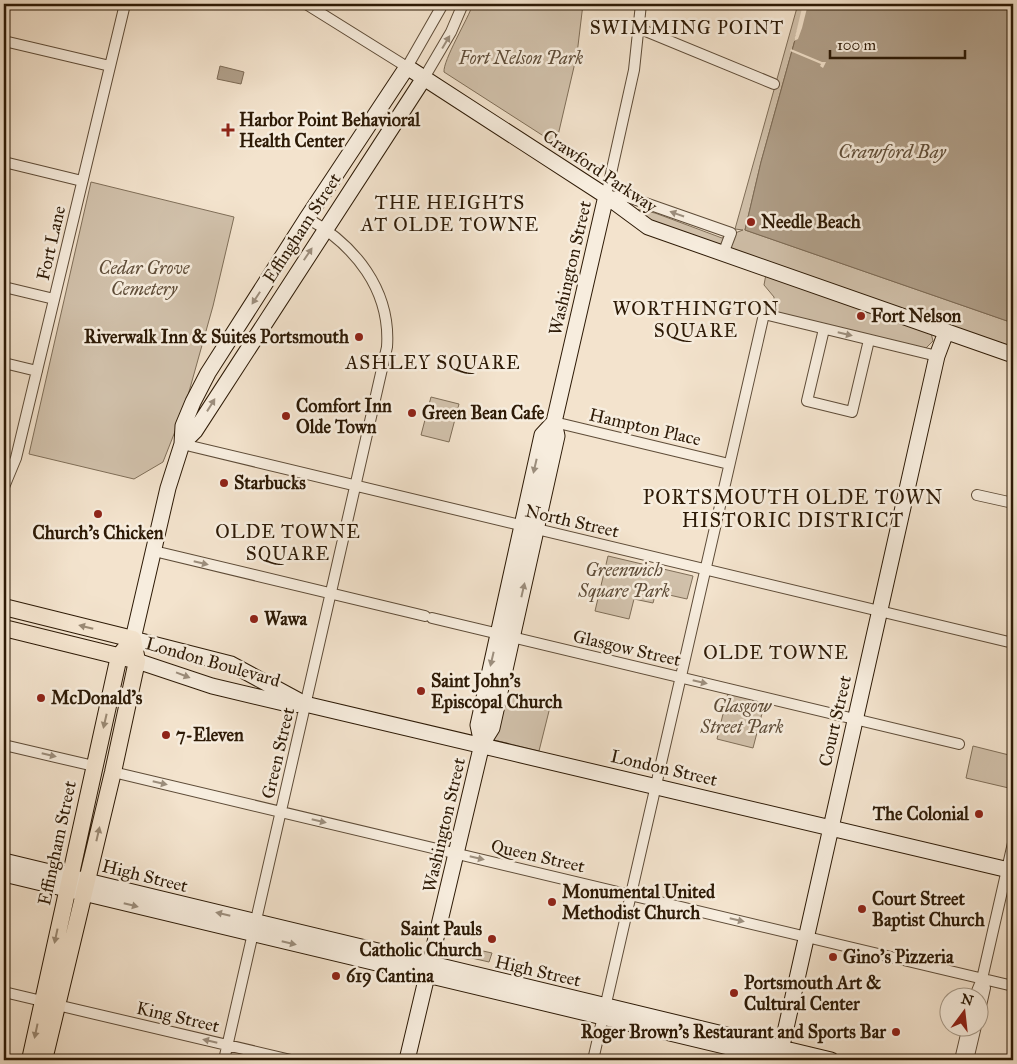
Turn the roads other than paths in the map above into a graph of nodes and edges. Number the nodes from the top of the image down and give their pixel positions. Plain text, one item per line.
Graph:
1 (125, 4) edge
2 (306, 4) edge
3 (443, 4) edge
4 (463, 4) edge
5 (641, 4) edge
6 (638, 28) junction
7 (4, 41) edge
8 (110, 66) junction
9 (407, 66) junction
10 (424, 78) junction
11 (774, 84) dead end
12 (4, 162) edge
13 (82, 181) junction
14 (606, 196) junction
15 (307, 218) junction
16 (326, 228) junction
17 (724, 254) junction
18 (4, 287) edge
19 (54, 299) junction
20 (824, 329) junction
21 (946, 332) junction
22 (869, 340) junction
23 (1013, 355) edge
24 (937, 356) junction
25 (4, 363) edge
26 (37, 371) junction
27 (554, 422) junction
28 (182, 444) junction
29 (729, 464) junction
30 (355, 486) junction
31 (4, 487) edge
32 (978, 495) dead end
33 (1013, 503) edge
34 (521, 526) junction
35 (537, 530) junction
36 (154, 551) junction
37 (705, 570) junction
38 (330, 594) junction
39 (4, 607) edge
40 (879, 612) junction
41 (4, 628) edge
42 (505, 635) junction
43 (133, 639) junction
44 (1013, 643) edge
45 (119, 656) junction
46 (137, 661) junction
47 (680, 677) junction
48 (305, 704) junction
49 (854, 719) junction
50 (482, 744) junction
51 (959, 744) dead end
52 (4, 745) edge
53 (94, 766) junction
54 (113, 772) junction
55 (655, 786) junction
56 (281, 812) junction
57 (830, 827) junction
58 (1013, 843) edge
59 (456, 854) junction
60 (4, 861) edge
61 (1010, 870) edge
62 (4, 874) edge
63 (68, 883) junction
64 (86, 887) junction
65 (630, 895) junction
66 (254, 928) junction
67 (806, 937) junction
68 (429, 970) junction
69 (982, 979) junction
70 (979, 986) edge
71 (984, 986) edge
72 (1013, 986) edge
73 (4, 992) edge
74 (49, 1003) junction
75 (603, 1012) junction
76 (966, 1036) edge
77 (974, 1036) edge
78 (228, 1045) junction
79 (780, 1057) edge
80 (30, 1060) edge
81 (44, 1060) edge
82 (224, 1060) edge
83 (291, 1060) edge
84 (407, 1060) edge
85 (593, 1060) edge
86 (831, 1060) edge
87 (960, 1060) edge
88 (968, 1060) edge

1 - 8 street, Fort Lane
2 - 9 street, Crawford Parkway
3 - 9 street, Effingham Street
10 -> 4 street, Effingham Street
5 - 6 street, Washington Street
6 - 11 street
6 - 14 street, Washington Street
7 - 8 street
8 - 13 street, Fort Lane
9 - 10 street, Crawford Parkway
9 - 15 street, Effingham Street
10 - 14 street, Crawford Parkway
10 - 16 street, Effingham Street
12 - 13 street
13 - 19 street, Fort Lane
14 - 17 street, Crawford Parkway
17 -> 14 street
14 - 27 street, Washington Street
15 - 16 street, Green Street
15 -> 28 street, Effingham Street
28 -> 16 street, Effingham Street
16 - 30 street, Green Street
17 - 21 street, Crawford Parkway
18 - 19 street
19 - 26 street, Fort Lane
20 -> 22 street
20 - 22 street
20 - 29 street
21 - 23 street, Crawford Parkway
21 - 24 street, Court Street
22 - 24 street
24 - 40 street, Court Street
25 - 26 street
26 - 31 street, Fort Lane
27 - 29 street, Hampton Place
27 -> 34 street, Washington Street
27 - 35 street, Washington Street
28 - 30 street, North Street
28 - 36 street, Effingham Street
29 - 37 street
30 - 34 street, North Street
30 - 38 street, Green Street
32 - 33 street
34 - 35 street, North Street
34 - 42 street, Washington Street
35 - 37 street, North Street
42 -> 35 street, Washington Street
36 -> 38 street, Glasgow Street
36 - 43 street, Effingham Street
37 - 40 street, North Street
37 - 47 street
38 - 42 street, Glasgow Street
38 - 48 street, Green Street
43 -> 39 main road, London Boulevard
40 - 44 street, North Street
40 - 49 street, Court Street
41 - 45 main road, London Boulevard
42 - 47 street, Glasgow Street
42 - 50 street, Washington Street
43 - 45 main road, Effingham Street
43 - 46 main road, Effingham Street
43 - 48 street, London Boulevard
45 - 46 main road, London Boulevard
45 -> 53 main road, Effingham Street
46 -> 48 street, London Boulevard
46 - 54 main road, Effingham Street
47 -> 49 street, Glasgow Street
47 - 55 street
48 - 50 street, London Street
48 - 56 street, Green Street
49 - 51 street, Glasgow Street
49 - 57 street, Court Street
50 - 55 street, London Street
50 - 59 street, Washington Street
52 -> 53 street
53 - 63 main road, Effingham Street
54 -> 56 street, Queen Street
64 -> 54 main road, Effingham Street
55 - 57 street, London Street
55 - 65 street
56 -> 59 street, Queen Street
56 - 66 street, Green Street
57 - 61 street, London Street
57 - 67 street, Court Street
58 - 61 street
59 -> 65 street, Queen Street
59 - 68 street, Washington Street
60 - 63 street, High Street
61 - 69 street
62 - 63 street, High Street
63 - 64 street, High Street
63 -> 74 main road, Effingham Street
64 - 66 street, High Street
64 - 74 main road, Effingham Street
65 -> 67 street, Queen Street
65 - 75 street
66 - 68 street, High Street
66 - 78 street, Green Street
67 - 69 street, Queen Street
67 - 79 street, Court Street
68 - 75 street, High Street
68 - 84 street, Washington Street
69 - 70 street
69 - 71 street
69 - 72 street, Queen Street
73 - 74 street, King Street
78 -> 74 street, King Street
74 -> 80 main road, Effingham Street
74 - 81 main road, Effingham Street
75 - 79 street, High Street
75 - 85 street
76 - 87 street
77 - 88 street
78 - 82 street, Green Street
78 - 83 street, King Street
79 - 86 street, High Street

